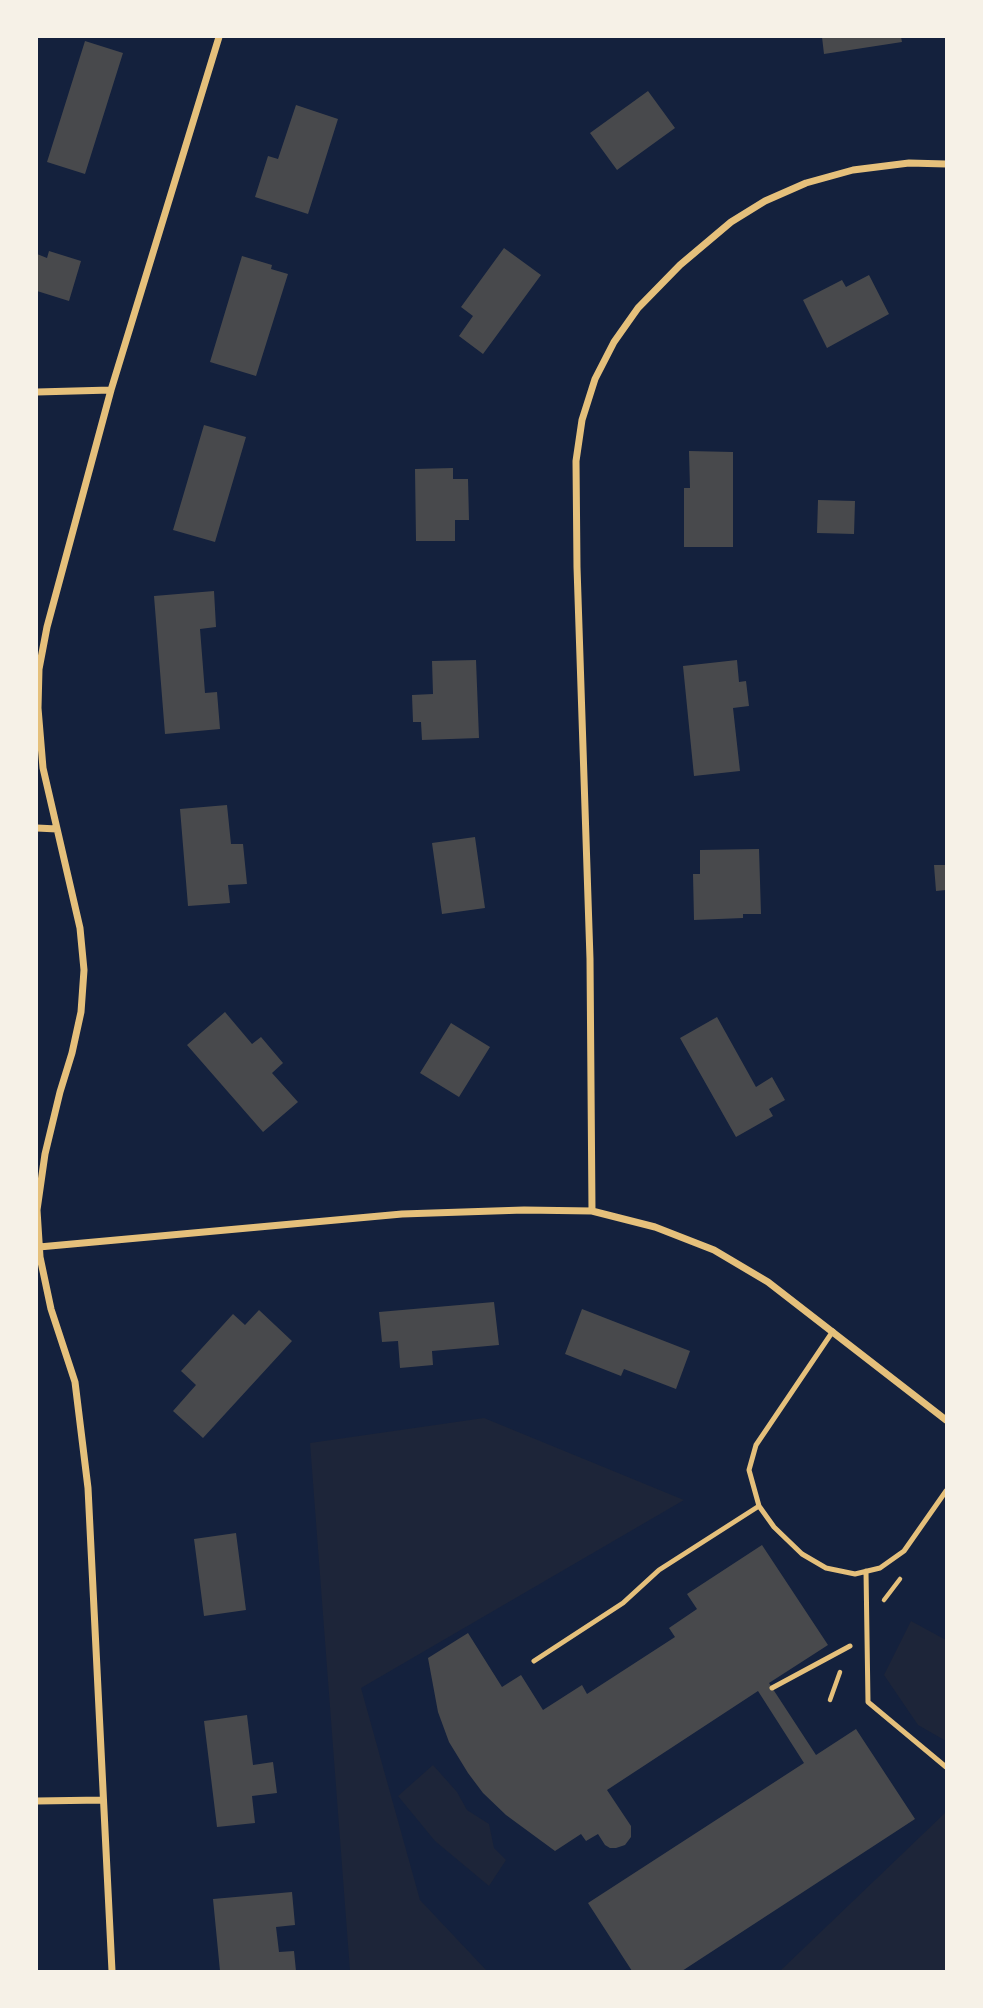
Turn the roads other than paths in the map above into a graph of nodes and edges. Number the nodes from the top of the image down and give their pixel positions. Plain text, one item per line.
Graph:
1 (219, 37) edge
2 (946, 164) edge
3 (111, 390) junction
4 (37, 392) edge
5 (37, 828) edge
6 (57, 829) junction
7 (37, 1210) edge
8 (592, 1211) junction
9 (39, 1247) junction
10 (833, 1331) junction
11 (946, 1420) edge
12 (946, 1491) edge
13 (759, 1506) junction
14 (866, 1572) junction
15 (850, 1646) dead end
16 (534, 1661) dead end
17 (772, 1688) dead end
18 (946, 1767) edge
19 (103, 1800) junction
20 (37, 1801) edge
21 (112, 1971) edge

1 - 3 street
2 - 8 street
3 - 4 street
3 - 6 street
5 - 6 street
6 - 7 street
7 - 9 street
8 - 9 street
8 - 10 street
9 - 19 street
10 - 11 street
10 - 13 lane
12 - 14 lane
13 - 14 lane
13 - 16 lane
14 - 18 lane
15 - 17 lane
19 - 20 street
19 - 21 street

